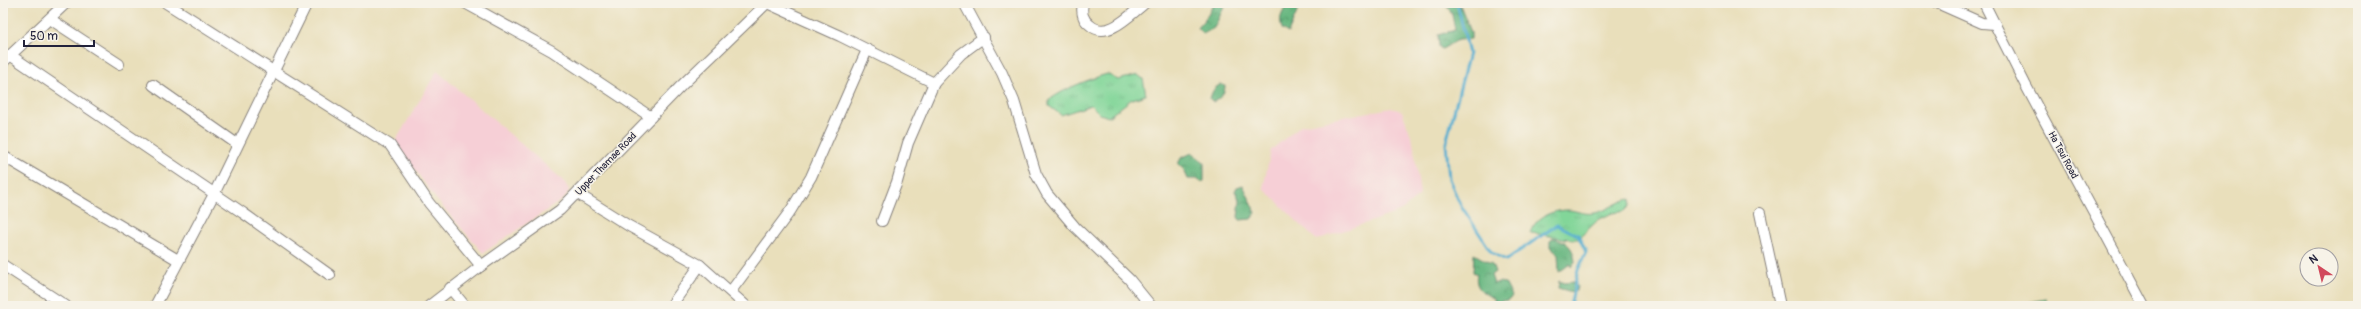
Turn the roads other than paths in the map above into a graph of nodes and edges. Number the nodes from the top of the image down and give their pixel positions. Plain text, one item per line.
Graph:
1 (66, 3) edge
2 (166, 3) edge
3 (307, 3) edge
4 (465, 3) edge
5 (767, 3) edge
6 (964, 3) edge
7 (1083, 3) edge
8 (1145, 3) edge
9 (1937, 3) edge
10 (1984, 3) edge
11 (50, 19) junction
12 (1995, 24) junction
13 (984, 37) junction
14 (867, 50) junction
15 (6, 59) edge
16 (119, 64) dead end
17 (272, 70) junction
18 (934, 83) junction
19 (153, 85) dead end
20 (651, 117) junction
21 (237, 144) junction
22 (3, 156) edge
23 (214, 194) junction
24 (578, 194) junction
25 (1760, 214) dead end
26 (882, 221) dead end
27 (178, 260) junction
28 (3, 265) edge
29 (700, 265) junction
30 (481, 266) junction
31 (330, 275) dead end
32 (450, 288) junction
33 (732, 291) junction
34 (66, 306) edge
35 (155, 306) edge
36 (430, 306) edge
37 (465, 306) edge
38 (671, 306) edge
39 (746, 306) edge
40 (1151, 306) edge
41 (1780, 306) edge
42 (2144, 306) edge

1 - 11 street
2 - 17 street
3 - 17 street
4 - 20 street
5 - 14 street
5 - 20 street, Upper Thamae Road
6 - 13 street
7 - 8 street
9 - 12 street
10 - 12 street, Ha Tsui Road
11 - 15 street
11 - 16 street
12 - 42 street, Ha Tsui Road
13 - 18 street
13 - 40 street
14 - 18 street
14 - 33 street
15 - 23 street
17 - 21 street
17 - 30 street
18 - 26 street
19 - 21 street
20 - 24 street, Upper Thamae Road
21 - 23 street
22 - 27 street
23 - 27 street
23 - 31 street
24 - 29 street
24 - 30 street, Upper Thamae Road
25 - 41 street
27 - 35 street
28 - 34 street
29 - 33 street
29 - 38 street
30 - 32 street, Upper Thamae Road
32 - 36 street, Upper Thamae Road
32 - 37 street
33 - 39 street

